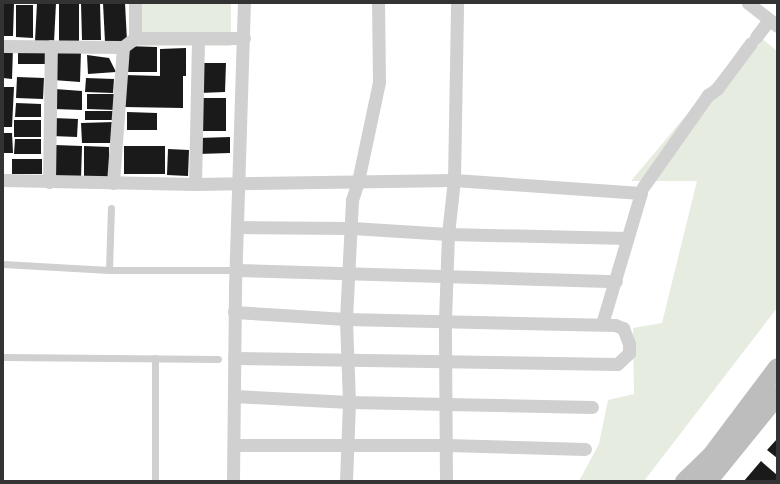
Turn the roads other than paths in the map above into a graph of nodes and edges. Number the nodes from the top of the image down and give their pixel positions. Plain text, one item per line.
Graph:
1 (135, 3) edge
2 (244, 3) edge
3 (378, 3) edge
4 (457, 3) edge
5 (748, 3) edge
6 (773, 23) edge
7 (135, 38) junction
8 (198, 38) junction
9 (244, 38) junction
10 (3, 46) edge
11 (51, 46) junction
12 (123, 47) junction
13 (3, 180) edge
14 (454, 180) junction
15 (358, 181) junction
16 (49, 182) junction
17 (113, 183) junction
18 (240, 183) junction
19 (195, 184) junction
20 (643, 187) dead end
21 (111, 208) dead end
22 (238, 227) junction
23 (352, 228) junction
24 (448, 234) junction
25 (628, 238) junction
26 (3, 264) edge
27 (109, 270) junction
28 (236, 270) junction
29 (349, 274) junction
30 (448, 278) junction
31 (616, 281) junction
32 (234, 312) junction
33 (346, 320) junction
34 (445, 320) junction
35 (602, 324) junction
36 (3, 357) edge
37 (156, 358) junction
38 (234, 358) junction
39 (218, 359) dead end
40 (348, 361) junction
41 (446, 361) junction
42 (777, 367) edge
43 (777, 395) edge
44 (234, 396) junction
45 (349, 402) junction
46 (446, 404) junction
47 (592, 407) dead end
48 (234, 445) junction
49 (347, 445) junction
50 (446, 445) junction
51 (585, 449) dead end
52 (155, 481) edge
53 (233, 481) edge
54 (346, 481) edge
55 (446, 481) edge
56 (684, 481) edge
57 (707, 481) edge

1 - 7 street
2 - 9 street
3 - 15 street
4 - 14 street
5 - 6 street
6 - 20 street
7 - 8 street
7 - 12 street
8 - 9 street
8 - 19 street
9 - 18 street
10 - 11 street
11 - 12 street
11 - 16 street
12 - 17 street
13 - 16 street
14 - 15 street
14 - 24 street
14 - 25 street
15 - 18 street
15 - 23 street
16 - 17 street
17 - 19 street
18 - 19 street
18 - 22 street
21 - 27 lane
22 - 23 street
22 - 28 street
23 - 24 street
23 - 29 street
24 - 25 street
24 - 30 street
25 - 31 street
26 - 27 lane
27 - 28 lane
28 - 29 street
28 - 32 street
29 - 30 street
29 - 33 street
30 - 31 street
30 - 34 street
31 - 35 street
32 - 33 street
32 - 38 street
33 - 34 street
33 - 40 street
34 - 35 street
34 - 41 street
35 - 41 street
36 - 37 lane
37 - 39 lane
37 - 52 lane
38 - 40 street
38 - 44 street
40 - 41 street
40 - 45 street
41 - 46 street
42 - 56 main road
43 - 57 main road
44 - 45 street
44 - 48 street
45 - 46 street
45 - 49 street
46 - 47 street
46 - 50 street
48 - 49 street
48 - 53 street
49 - 50 street
49 - 54 street
50 - 51 street
50 - 55 street

